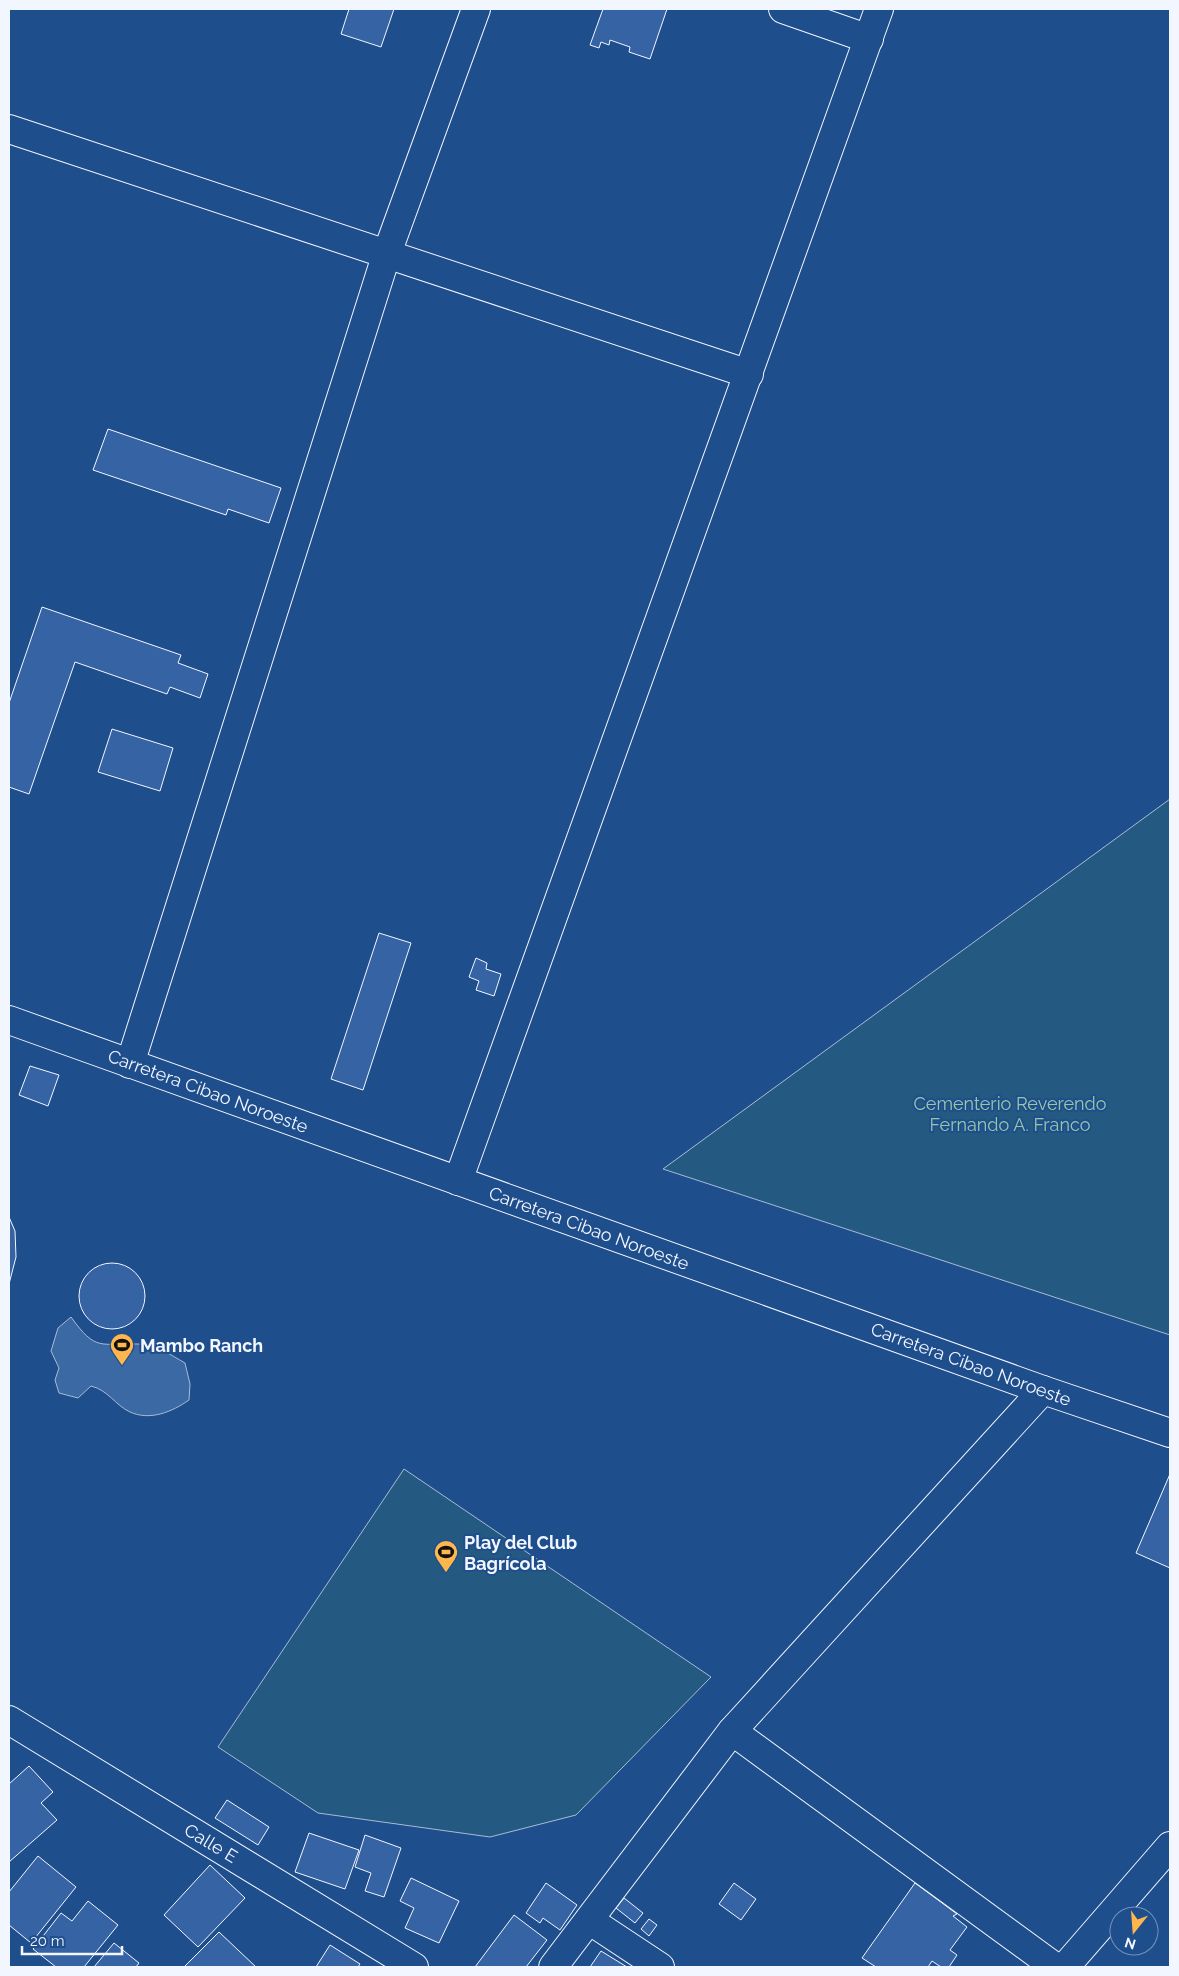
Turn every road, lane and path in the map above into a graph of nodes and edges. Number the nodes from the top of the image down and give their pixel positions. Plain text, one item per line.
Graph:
1 (476, 9) edge
2 (783, 9) edge
3 (878, 9) edge
4 (868, 39) junction
5 (9, 130) edge
6 (386, 256) junction
7 (748, 374) junction
8 (9, 1020) edge
9 (130, 1064) junction
10 (458, 1181) junction
11 (1043, 1390) junction
12 (1170, 1433) edge
13 (9, 1720) edge
14 (732, 1730) junction
15 (1170, 1846) edge
16 (589, 1920) junction
17 (414, 1967) edge
18 (553, 1967) edge
19 (660, 1967) edge
20 (1055, 1967) edge
21 (1065, 1967) edge

1 - 6 street
2 - 4 street
3 - 4 street
4 - 7 street
5 - 6 street
6 - 7 street
6 - 9 street
7 - 10 street
8 - 9 street, Carretera Cibao Noroeste
9 - 10 street, Carretera Cibao Noroeste
10 - 11 street, Carretera Cibao Noroeste
11 - 12 street, Carretera Cibao Noroeste
11 - 14 street
13 - 17 street, Calle E
14 - 16 street
14 - 20 street
15 - 21 street
16 - 18 street
16 - 19 street

